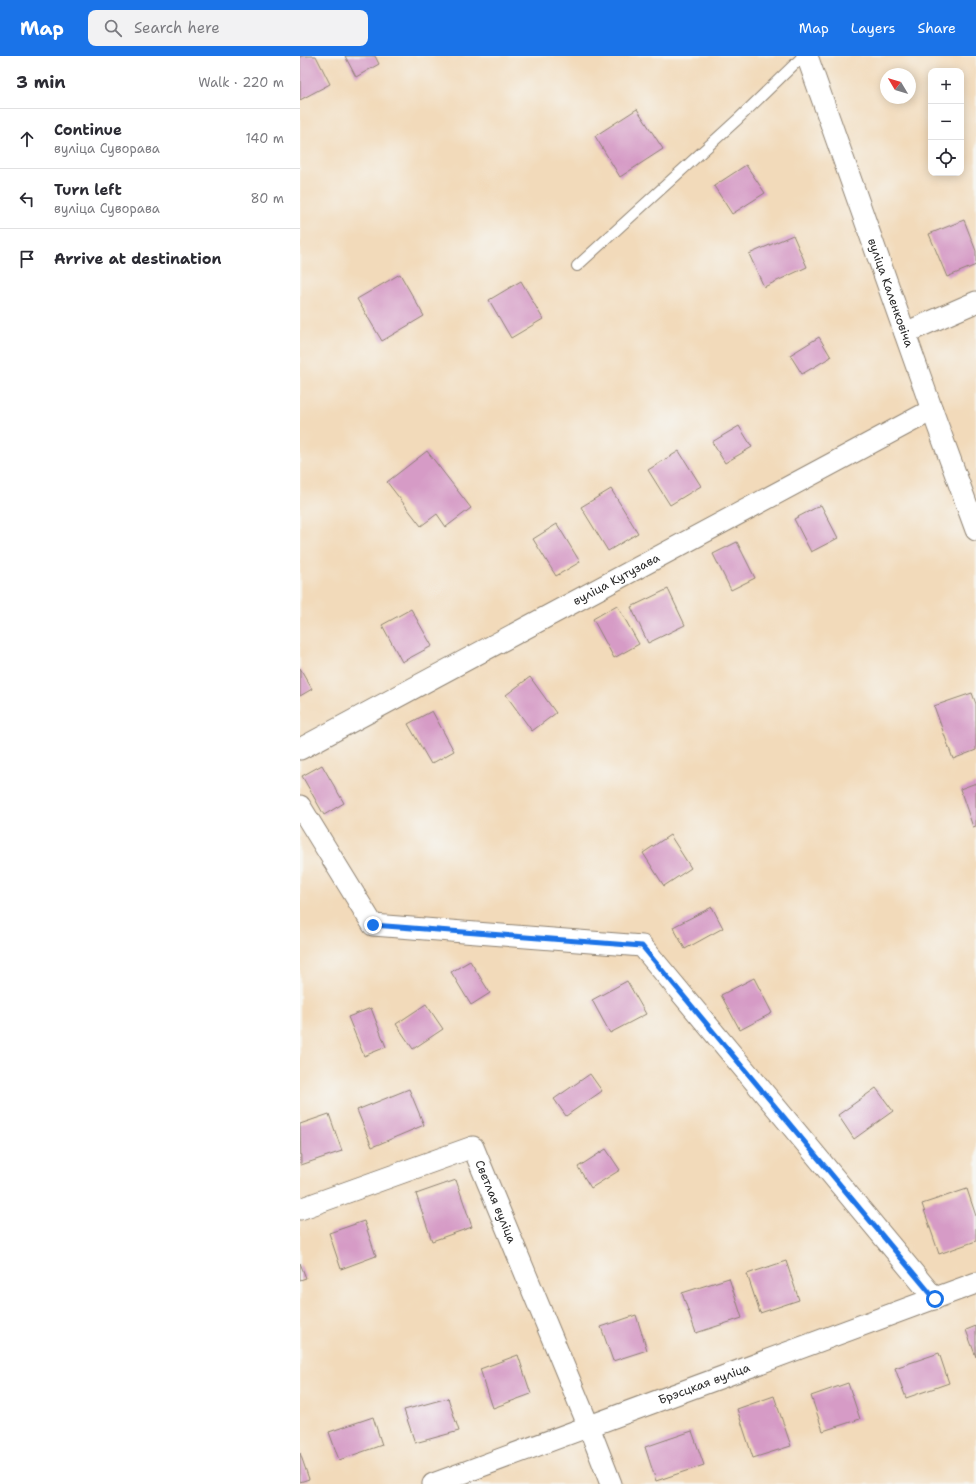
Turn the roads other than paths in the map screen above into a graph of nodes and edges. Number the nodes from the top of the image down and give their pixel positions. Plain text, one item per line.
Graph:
1 (803, 56) edge
2 (808, 56) edge
3 (577, 266) dead end
4 (976, 302) edge
5 (905, 333) junction
6 (932, 410) junction
7 (976, 530) edge
8 (300, 749) edge
9 (300, 806) edge
10 (300, 1209) edge
11 (976, 1283) edge
12 (935, 1299) junction
13 (589, 1427) junction
14 (433, 1484) edge
15 (611, 1484) edge

1 - 3 lane
2 - 5 street, вуліца Каленковіча
4 - 5 street
5 - 6 street, вуліца Каленковіча
6 - 7 street, вуліца Каленковіча
6 - 8 street, вуліца Кутузава
9 - 12 street
10 - 13 street, Светлая вуліца
11 - 12 street, Брэсцкая вуліца
12 - 13 street, Брэсцкая вуліца
13 - 14 street, Брэсцкая вуліца
13 - 15 street

